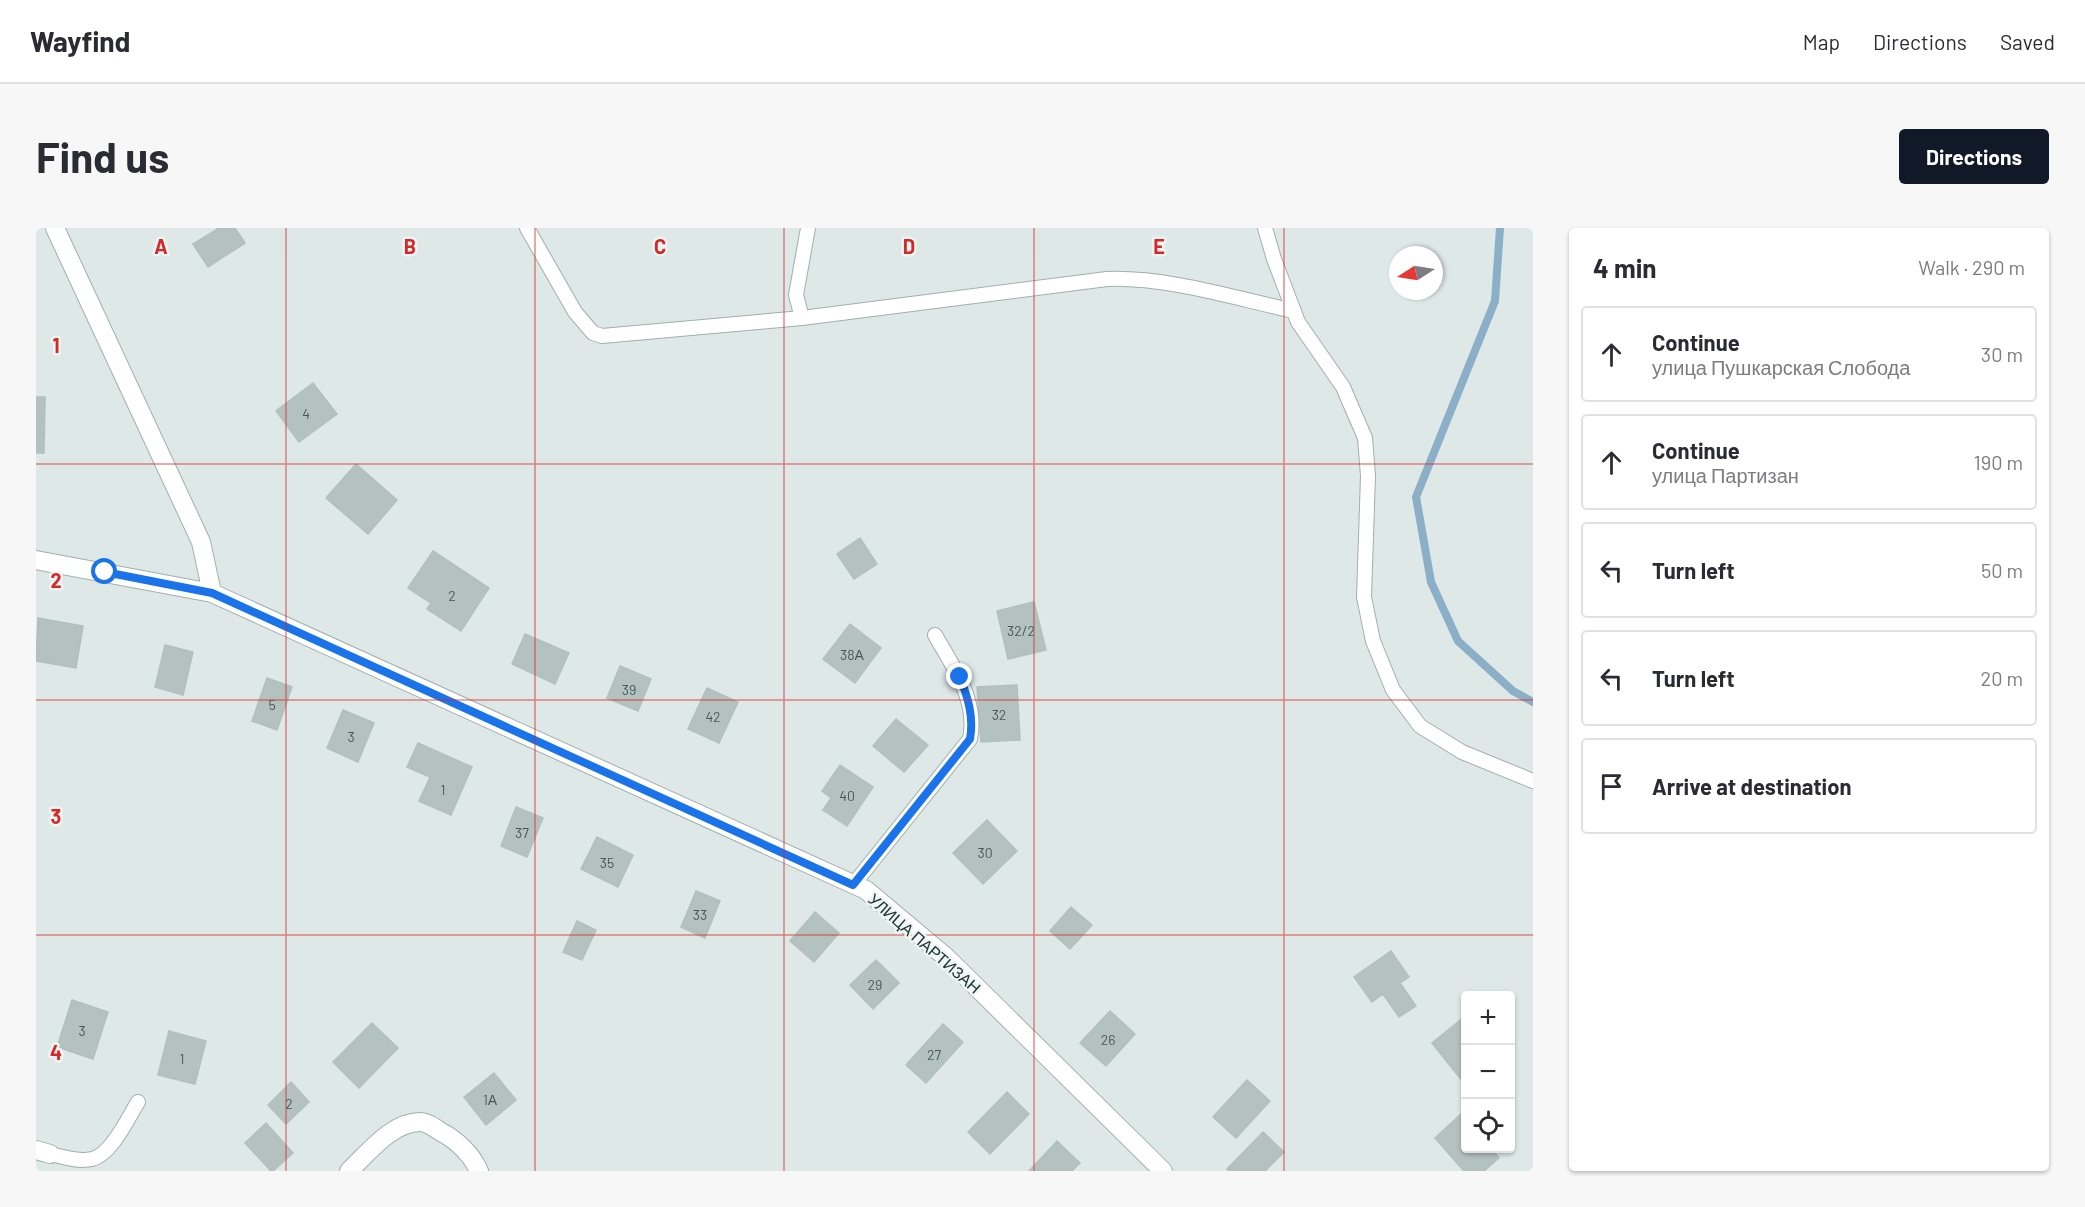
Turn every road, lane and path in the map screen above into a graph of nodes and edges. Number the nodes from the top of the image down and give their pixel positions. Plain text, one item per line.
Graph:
1 (55, 228) edge
2 (527, 228) edge
3 (808, 228) edge
4 (1265, 228) edge
5 (1294, 311) junction
6 (802, 318) junction
7 (36, 560) edge
8 (212, 593) junction
9 (935, 635) dead end
10 (1533, 781) edge
11 (853, 885) junction
12 (138, 1102) dead end
13 (43, 1152) edge
14 (350, 1171) edge
15 (480, 1171) edge
16 (1163, 1171) edge

1 - 8 street
2 - 6 lane
3 - 6 lane
4 - 5 lane
5 - 6 lane
5 - 10 lane
7 - 8 street, УЛИЦА ПАРТИЗАН
8 - 11 street, УЛИЦА ПАРТИЗАН
9 - 11 lane
11 - 16 street, УЛИЦА ПАРТИЗАН
12 - 13 lane
14 - 15 street

